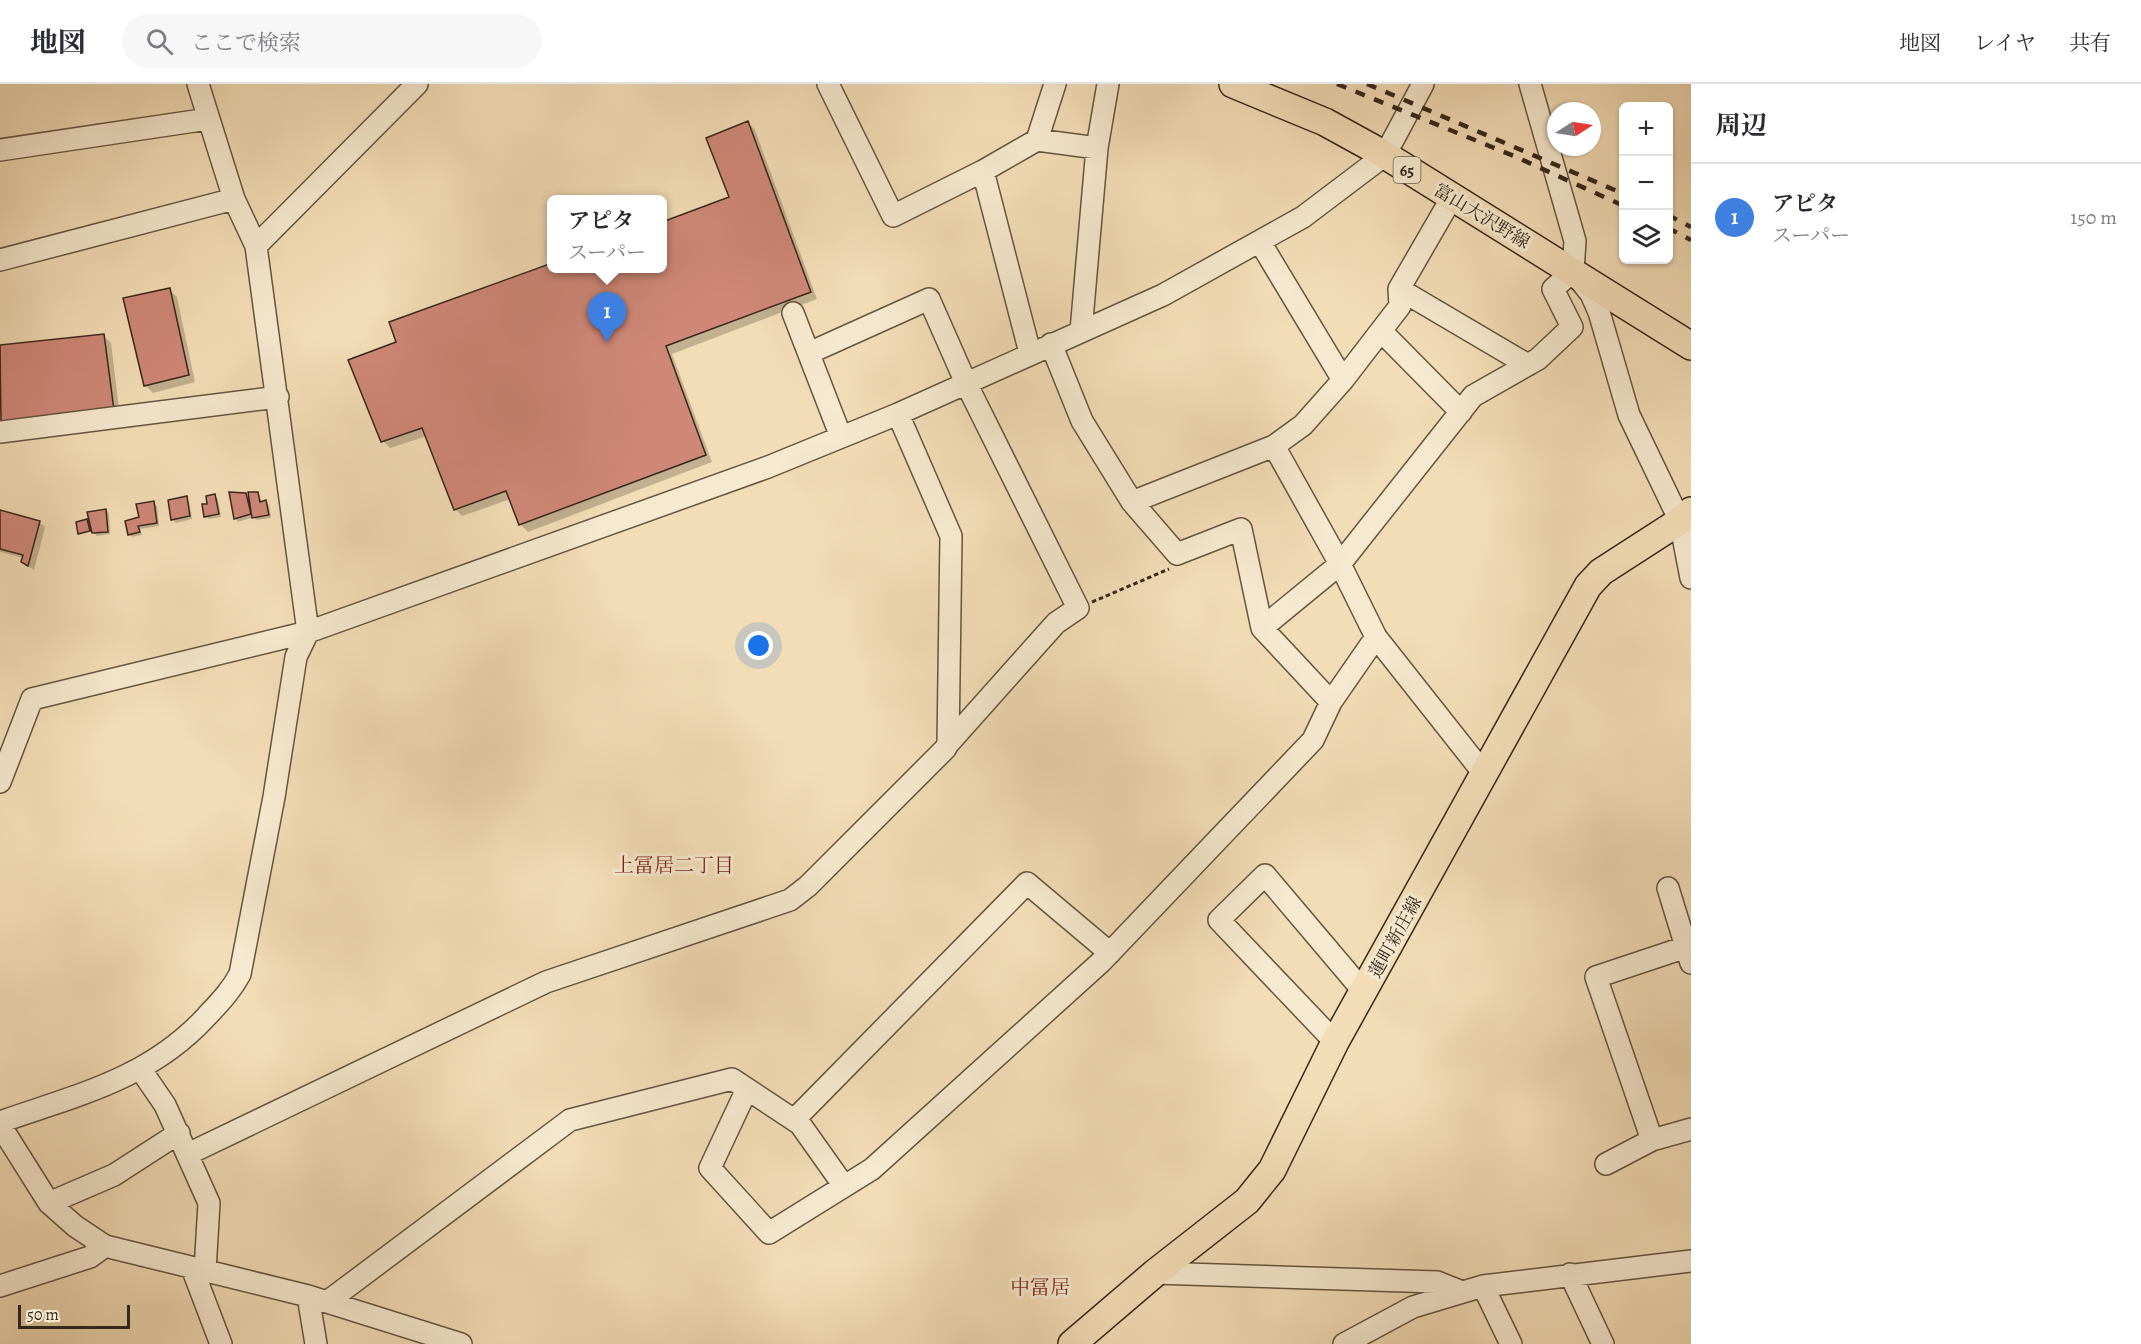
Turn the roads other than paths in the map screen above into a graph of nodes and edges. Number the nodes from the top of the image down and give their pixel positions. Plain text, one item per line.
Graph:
1 (198, 84) edge
2 (417, 84) edge
3 (828, 84) edge
4 (1054, 84) edge
5 (1108, 84) edge
6 (1233, 84) edge
7 (1423, 84) edge
8 (1530, 84) edge
9 (207, 119) junction
10 (1037, 140) junction
11 (1097, 148) junction
12 (0, 150) edge
13 (1385, 155) junction
14 (983, 171) junction
15 (1451, 199) junction
16 (234, 200) junction
17 (1260, 242) junction
18 (256, 246) junction
19 (0, 260) edge
20 (1573, 271) junction
21 (1399, 289) junction
22 (793, 313) dead end
23 (1381, 331) junction
24 (1081, 332) junction
25 (1051, 344) junction
26 (1691, 346) edge
27 (808, 352) junction
28 (1030, 353) junction
29 (1528, 365) junction
30 (1343, 380) junction
31 (966, 383) junction
32 (278, 397) junction
33 (1461, 412) junction
34 (898, 414) junction
35 (0, 432) edge
36 (842, 437) junction
37 (1274, 446) junction
38 (1132, 502) junction
39 (1686, 516) edge
40 (1340, 564) junction
41 (1691, 578) edge
42 (1263, 628) junction
43 (308, 632) junction
44 (1376, 637) junction
45 (1331, 702) junction
46 (948, 744) junction
47 (1485, 775) junction
48 (0, 782) edge
49 (1668, 888) dead end
50 (1110, 953) junction
51 (1688, 955) edge
52 (1364, 992) junction
53 (1335, 1042) junction
54 (141, 1070) junction
55 (747, 1089) junction
56 (794, 1120) junction
57 (0, 1124) edge
58 (1691, 1129) edge
59 (179, 1133) junction
60 (1652, 1140) junction
61 (188, 1154) junction
62 (1606, 1164) dead end
63 (844, 1186) junction
64 (49, 1203) junction
65 (105, 1246) junction
66 (1691, 1261) edge
67 (199, 1269) junction
68 (1155, 1273) junction
69 (1570, 1274) junction
70 (0, 1286) edge
71 (1483, 1286) junction
72 (1462, 1292) junction
73 (317, 1299) junction
74 (414, 1337) edge
75 (221, 1344) edge
76 (316, 1344) edge
77 (461, 1344) edge
78 (1072, 1344) edge
79 (1344, 1344) edge
80 (1511, 1344) edge
81 (1603, 1344) edge

1 - 9 street
2 - 18 street
3 - 14 street
4 - 10 street
5 - 11 street
6 - 13 main road, 富山大沢野線 / 65
7 - 13 street
8 - 20 street
9 - 12 street
9 - 16 street
10 - 11 street
10 - 14 street
11 - 24 street
13 - 15 main road, 富山大沢野線 / 65
13 - 17 street
14 - 28 street
15 - 20 main road, 富山大沢野線 / 65
15 - 21 street
16 - 18 street
16 - 19 street
17 - 24 street
17 - 30 street
18 - 32 street
20 - 26 main road, 富山大沢野線 / 65
20 - 29 street
20 - 39 street
21 - 23 street
21 - 29 street
22 - 27 street
23 - 30 street
23 - 33 street
24 - 25 street
25 - 28 street
25 - 38 street
27 - 31 street
27 - 36 street
28 - 31 street
29 - 33 street
30 - 37 street
31 - 34 street
31 - 46 street
32 - 35 street
32 - 43 street
33 - 40 street
34 - 36 street
34 - 46 street
36 - 43 street
37 - 38 street
37 - 40 street
38 - 42 street
39 - 41 street
39 - 47 main road, 蓮町新庄線
40 - 42 street
40 - 44 street
42 - 45 street
43 - 48 street
43 - 54 street
44 - 45 street
44 - 47 street
45 - 50 street
46 - 61 street
47 - 52 main road, 蓮町新庄線
49 - 51 street
50 - 56 street
50 - 63 street
51 - 60 street
52 - 53 main road, 蓮町新庄線
52 - 53 street
53 - 68 main road, 蓮町新庄線
54 - 57 street
54 - 59 street
55 - 56 street
55 - 63 street
55 - 73 street
56 - 63 street
57 - 64 street
58 - 60 street
59 - 61 street
59 - 64 street
60 - 62 street
61 - 67 street
64 - 65 street
65 - 67 street
65 - 70 street
66 - 69 street
67 - 73 street
67 - 75 street
68 - 72 street
68 - 78 main road, 蓮町新庄線
69 - 71 street
69 - 81 street
71 - 72 street
71 - 80 street
72 - 79 street
73 - 74 street
73 - 76 street
74 - 77 street

